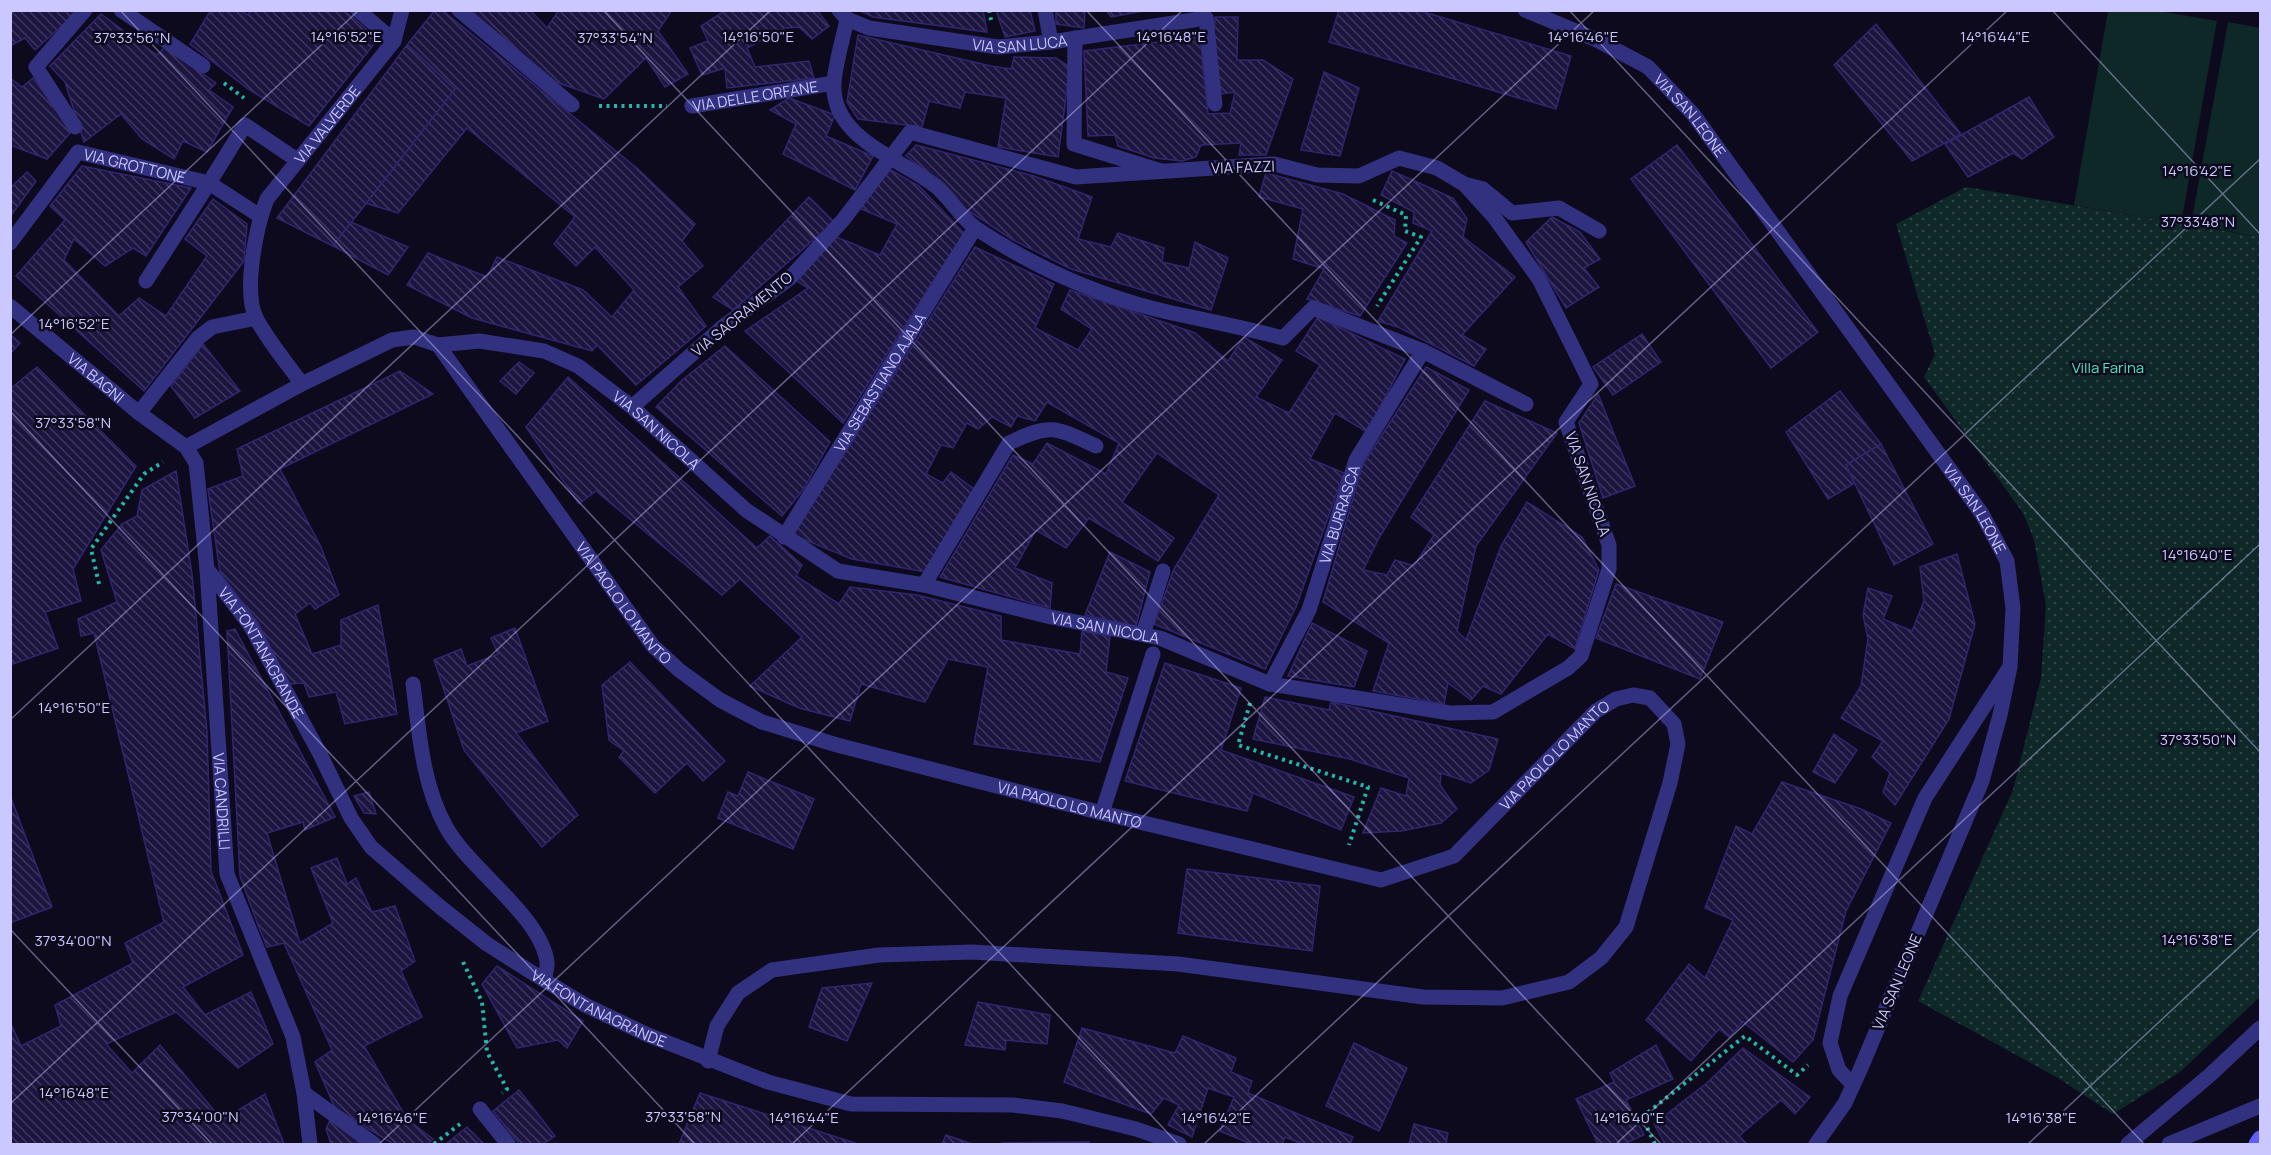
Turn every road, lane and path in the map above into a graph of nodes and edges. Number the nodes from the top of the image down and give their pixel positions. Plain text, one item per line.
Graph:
1 (85, 10) edge
2 (121, 10) edge
3 (358, 10) edge
4 (402, 10) edge
5 (459, 10) edge
6 (1045, 10) edge
7 (1532, 12) edge
8 (843, 15) edge
9 (396, 37) junction
10 (1075, 38) junction
11 (1051, 42) junction
12 (203, 66) joint
13 (834, 83) junction
14 (1215, 104) dead end
15 (572, 105) joint
16 (693, 106) joint
17 (245, 125) junction
18 (75, 127) dead end
19 (889, 156) junction
20 (297, 160) junction
21 (1161, 171) junction
22 (210, 183) junction
23 (1464, 184) junction
24 (1366, 197) dead end
25 (260, 216) junction
26 (975, 228) junction
27 (1599, 231) dead end
28 (10, 243) edge
29 (146, 281) dead end
30 (10, 306) edge
31 (256, 318) junction
32 (1362, 328) junction
33 (438, 345) junction
34 (1423, 351) junction
35 (302, 384) junction
36 (1526, 404) dead end
37 (632, 407) junction
38 (139, 412) junction
39 (1566, 422) joint
40 (1096, 446) dead end
41 (186, 447) junction
42 (784, 537) junction
43 (207, 569) junction
44 (1163, 571) dead end
45 (99, 584) dead end
46 (924, 585) junction
47 (1143, 634) junction
48 (1153, 654) dead end
49 (2010, 667) junction
50 (1263, 682) junction
51 (413, 684) dead end
52 (1102, 813) junction
53 (1340, 871) junction
54 (463, 960) dead end
55 (544, 980) junction
56 (2260, 1028) edge
57 (1830, 1043) junction
58 (708, 1061) junction
59 (1853, 1085) junction
60 (304, 1093) junction
61 (2260, 1106) edge
62 (480, 1109) joint
63 (2260, 1138) edge
64 (310, 1144) edge
65 (374, 1144) edge
66 (508, 1144) edge
67 (1179, 1144) edge
68 (1655, 1144) edge
69 (1816, 1144) edge
70 (2128, 1144) edge
71 (2169, 1144) edge
72 (2256, 1144) edge

1 - 18 street
2 - 12 street
3 - 9 street
4 - 9 street
5 - 15 street
6 - 11 street
7 - 49 street, VIA SAN LEONE
8 - 11 street, VIA SAN LUCA
8 - 13 street
9 - 20 street, VIA VALVERDE
10 - 11 street, VIA SAN LUCA
10 - 14 street, VIA SAN LUCA
10 - 21 street
12 - 17 path
13 - 16 street, VIA DELLE ORFANE
13 - 19 street
15 - 16 path, VIA DELLE ORFANE
17 - 20 street
17 - 22 street
19 - 21 street, VIA FAZZI
19 - 26 street
19 - 37 street, VIA SACRAMENTO
20 - 25 street, VIA VALVERDE
21 - 23 street, VIA FAZZI
22 - 25 street, VIA GROTTONE
22 - 28 street, VIA GROTTONE
22 - 29 street
23 - 27 street
23 - 39 street, VIA FAZZI
24 - 32 path
25 - 31 street
26 - 32 street
26 - 42 street, VIA SEBASTIANO AJALA
30 - 38 street, VIA BAGNI
31 - 35 street
31 - 38 street
32 - 34 street
33 - 35 street
33 - 37 street, VIA SAN NICOLA
33 - 52 street, VIA PAOLO LO MANTO
34 - 36 street
34 - 50 street, VIA BURRASCA
35 - 41 street
37 - 42 street, VIA SAN NICOLA
38 - 41 street, VIA BAGNI
39 - 50 street, VIA SAN NICOLA
40 - 46 street
41 - 43 street, VIA CANDRILLI
41 - 45 path
42 - 46 street, VIA SAN NICOLA
43 - 55 street, VIA FONTANAGRANDE
43 - 60 street, VIA CANDRILLI
44 - 47 street
46 - 47 street, VIA SAN NICOLA
47 - 50 street, VIA SAN NICOLA
48 - 52 street
49 - 57 street
49 - 59 street, VIA SAN LEONE
50 - 53 path
51 - 55 street
52 - 53 street, VIA PAOLO LO MANTO
53 - 58 street, VIA PAOLO LO MANTO
54 - 62 path
55 - 58 street, VIA FONTANAGRANDE
56 - 70 street
57 - 59 street
57 - 68 path
58 - 67 street, VIA FONTANAGRANDE
59 - 69 street, VIA SAN LEONE
60 - 64 street, VIA CANDRILLI
60 - 65 street
61 - 71 street
62 - 66 street
63 - 72 main road

